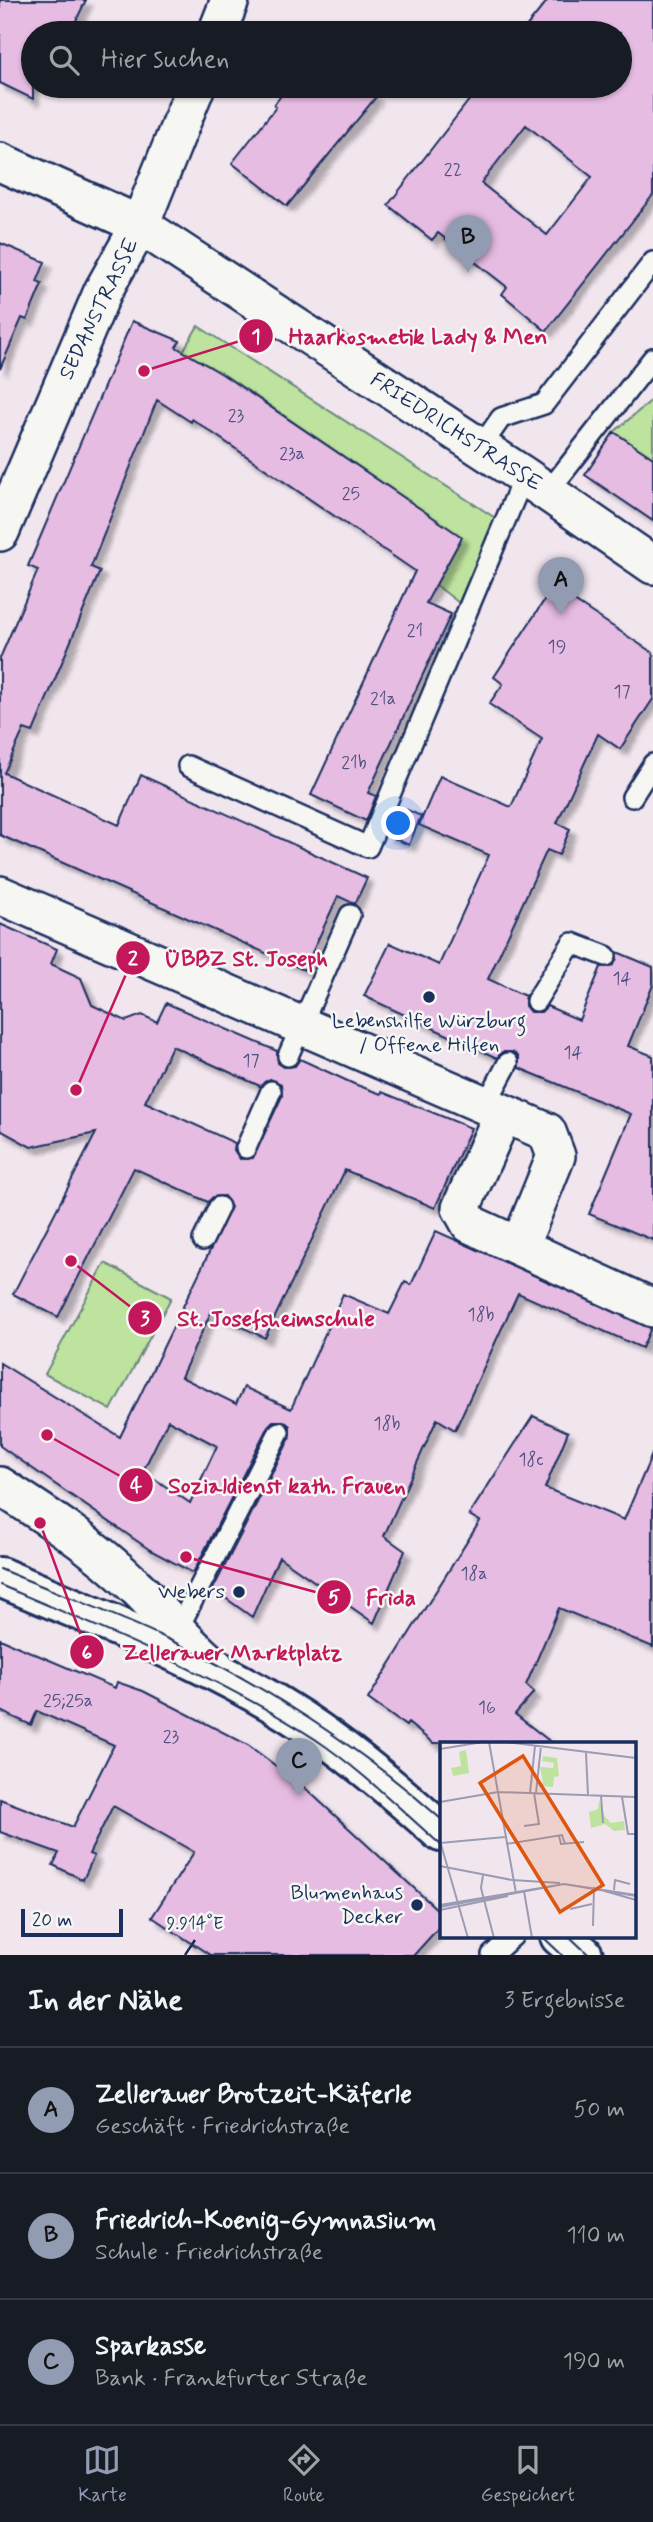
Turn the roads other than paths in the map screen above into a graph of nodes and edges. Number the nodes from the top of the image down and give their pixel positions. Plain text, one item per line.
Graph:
1 (230, 0) edge
2 (222, 21) edge
3 (191, 98) edge
4 (0, 162) edge
5 (140, 225) junction
6 (653, 262) edge
7 (653, 358) edge
8 (480, 448) junction
9 (536, 484) junction
10 (0, 532) edge
11 (653, 565) edge
12 (653, 764) edge
13 (188, 766) dead end
14 (632, 797) dead end
15 (0, 895) edge
16 (350, 915) dead end
17 (606, 956) dead end
18 (536, 1001) dead end
19 (294, 1040) junction
20 (508, 1063) dead end
21 (271, 1091) dead end
22 (494, 1110) junction
23 (246, 1148) dead end
24 (219, 1207) dead end
25 (203, 1240) dead end
26 (520, 1245) junction
27 (653, 1308) edge
28 (279, 1433) dead end
29 (0, 1486) edge
30 (0, 1577) edge
31 (177, 1631) junction
32 (228, 1679) junction
33 (440, 1831) edge
34 (511, 1938) edge
35 (553, 1938) edge
36 (562, 1938) edge
37 (492, 1955) edge
38 (568, 1955) edge
39 (583, 1955) edge

1 - 2 street
3 - 5 street, SEDANSTRASSE
4 - 5 street, FRIEDRICHSTRASSE
5 - 8 street, FRIEDRICHSTRASSE
5 - 10 street, SEDANSTRASSE
6 - 8 lane
7 - 9 lane
8 - 9 street, FRIEDRICHSTRASSE
9 - 11 street, FRIEDRICHSTRASSE
9 - 13 lane
12 - 14 lane
15 - 19 street
16 - 19 lane
17 - 18 lane
19 - 22 street
20 - 22 lane
21 - 23 lane
22 - 26 street
22 - 26 street
24 - 25 lane
26 - 27 street
28 - 31 lane
29 - 31 street
30 - 32 street
31 - 32 street
32 - 33 street
34 - 37 lane
35 - 38 street
36 - 39 street

